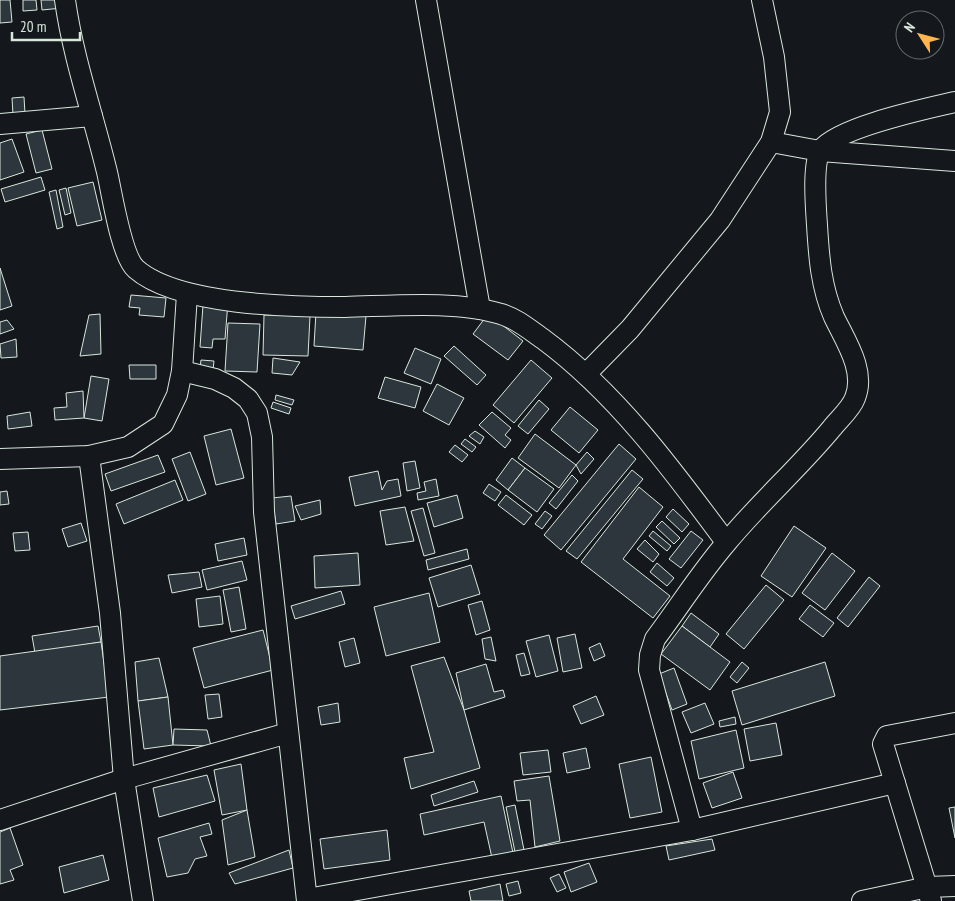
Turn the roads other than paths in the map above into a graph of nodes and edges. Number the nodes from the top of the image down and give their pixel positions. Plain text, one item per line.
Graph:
1 (65, 0) edge
2 (426, 0) edge
3 (762, 0) edge
4 (955, 102) edge
5 (92, 116) junction
6 (0, 124) edge
7 (771, 142) junction
8 (820, 151) junction
9 (955, 161) edge
10 (187, 294) junction
11 (480, 309) junction
12 (182, 371) junction
13 (586, 374) junction
14 (89, 456) junction
15 (0, 459) edge
16 (726, 542) junction
17 (955, 723) edge
18 (288, 732) junction
19 (124, 779) junction
20 (895, 783) junction
21 (0, 820) edge
22 (692, 830) junction
23 (955, 886) edge
24 (930, 894) edge
25 (307, 900) edge
26 (142, 901) edge
27 (862, 901) edge

1 - 5 street
2 - 11 street
3 - 7 street
4 - 8 street
5 - 6 street
5 - 10 street
7 - 8 street
7 - 13 street
8 - 9 street
8 - 16 street
10 - 11 street
10 - 12 street
11 - 13 street
12 - 14 street
12 - 18 street
13 - 16 street
14 - 15 street
14 - 19 street
16 - 22 street
17 - 20 street
18 - 19 street
18 - 25 street
19 - 21 street
19 - 26 street
20 - 22 street
20 - 24 street
22 - 25 street
23 - 24 street
24 - 27 street

